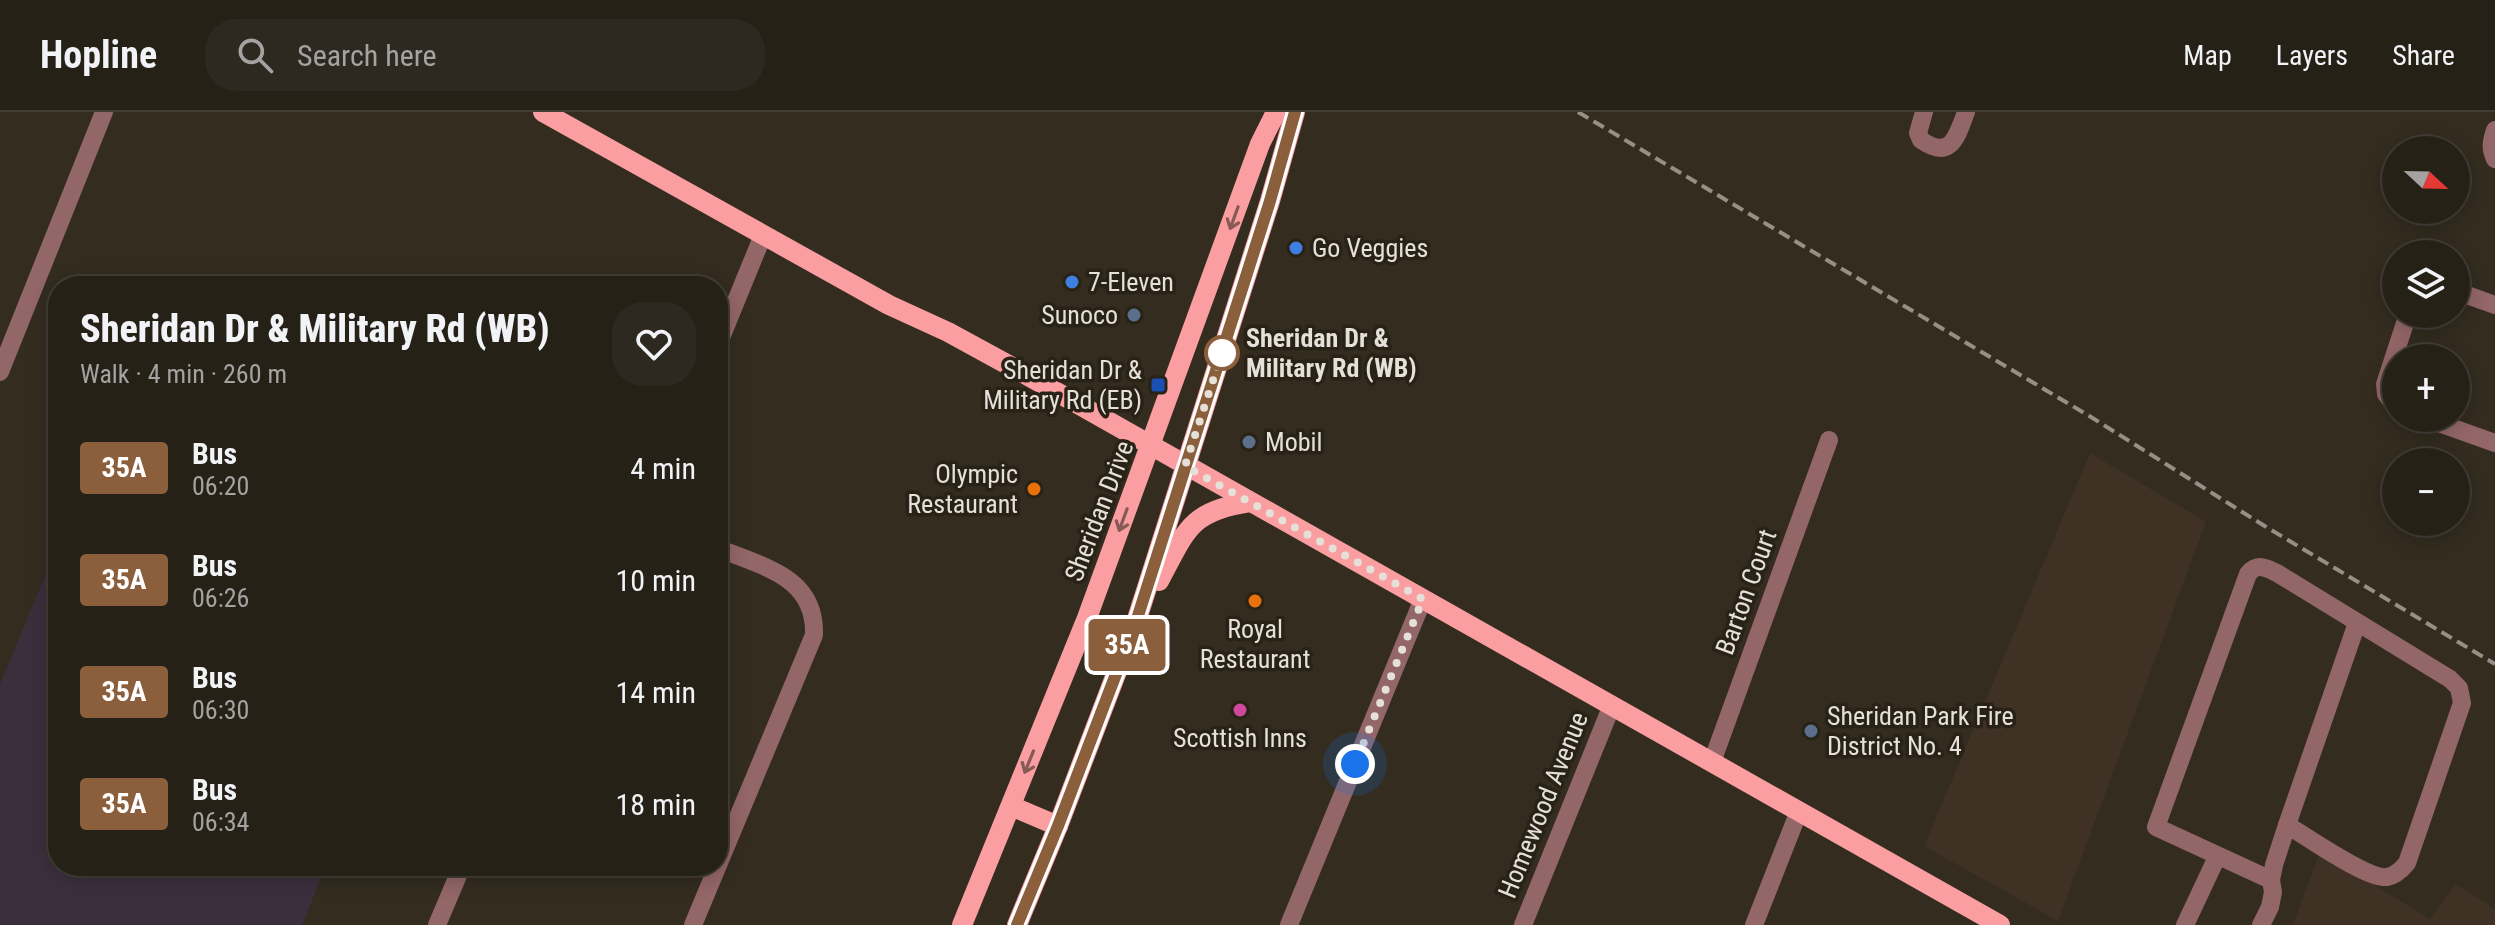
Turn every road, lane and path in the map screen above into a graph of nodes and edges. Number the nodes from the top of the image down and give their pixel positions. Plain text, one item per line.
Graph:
1 (104, 112) edge
2 (543, 112) edge
3 (1276, 112) edge
4 (1295, 112) edge
5 (1924, 112) edge
6 (1966, 112) edge
7 (2495, 130) edge
8 (2495, 159) edge
9 (763, 235) junction
10 (2470, 296) edge
11 (2495, 305) edge
12 (728, 321) edge
13 (0, 372) edge
14 (2464, 432) edge
15 (1829, 440) dead end
16 (2495, 443) edge
17 (1151, 447) junction
18 (1185, 466) junction
19 (1250, 502) junction
20 (728, 552) edge
21 (1423, 599) junction
22 (1137, 619) junction
23 (2357, 623) junction
24 (1612, 705) junction
25 (1712, 762) junction
26 (1011, 806) junction
27 (1799, 811) junction
28 (2287, 825) junction
29 (1058, 826) junction
30 (728, 841) edge
31 (2217, 857) junction
32 (458, 876) edge
33 (713, 876) edge
34 (2271, 880) junction
35 (437, 925) edge
36 (693, 925) edge
37 (962, 925) edge
38 (1017, 925) edge
39 (1289, 925) edge
40 (1523, 925) edge
41 (1754, 925) edge
42 (2000, 925) edge
43 (2185, 925) edge
44 (2261, 925) edge

1 - 13 street
2 - 9 main road
3 -> 17 main road, Sheridan Drive
4 - 18 main road
5 - 6 street
7 - 8 street
9 - 12 street
9 - 17 main road
10 - 11 street
14 - 16 street
15 - 25 street, Barton Court
17 - 18 main road
17 -> 26 main road, Sheridan Drive
18 - 19 main road
18 - 22 main road
19 - 21 main road
19 - 22 main road
20 - 30 street
21 - 24 main road
21 - 39 street
22 - 29 main road
23 - 28 street
23 - 28 street
23 - 31 street
24 - 25 main road
24 - 40 street, Homewood Avenue
25 - 27 main road
26 - 29 main road
26 - 37 main road, Sheridan Drive
27 - 41 street
27 - 42 main road
28 - 34 street
29 - 38 main road
31 - 34 street
31 - 43 street
32 - 35 street
33 - 36 street
34 - 44 street

